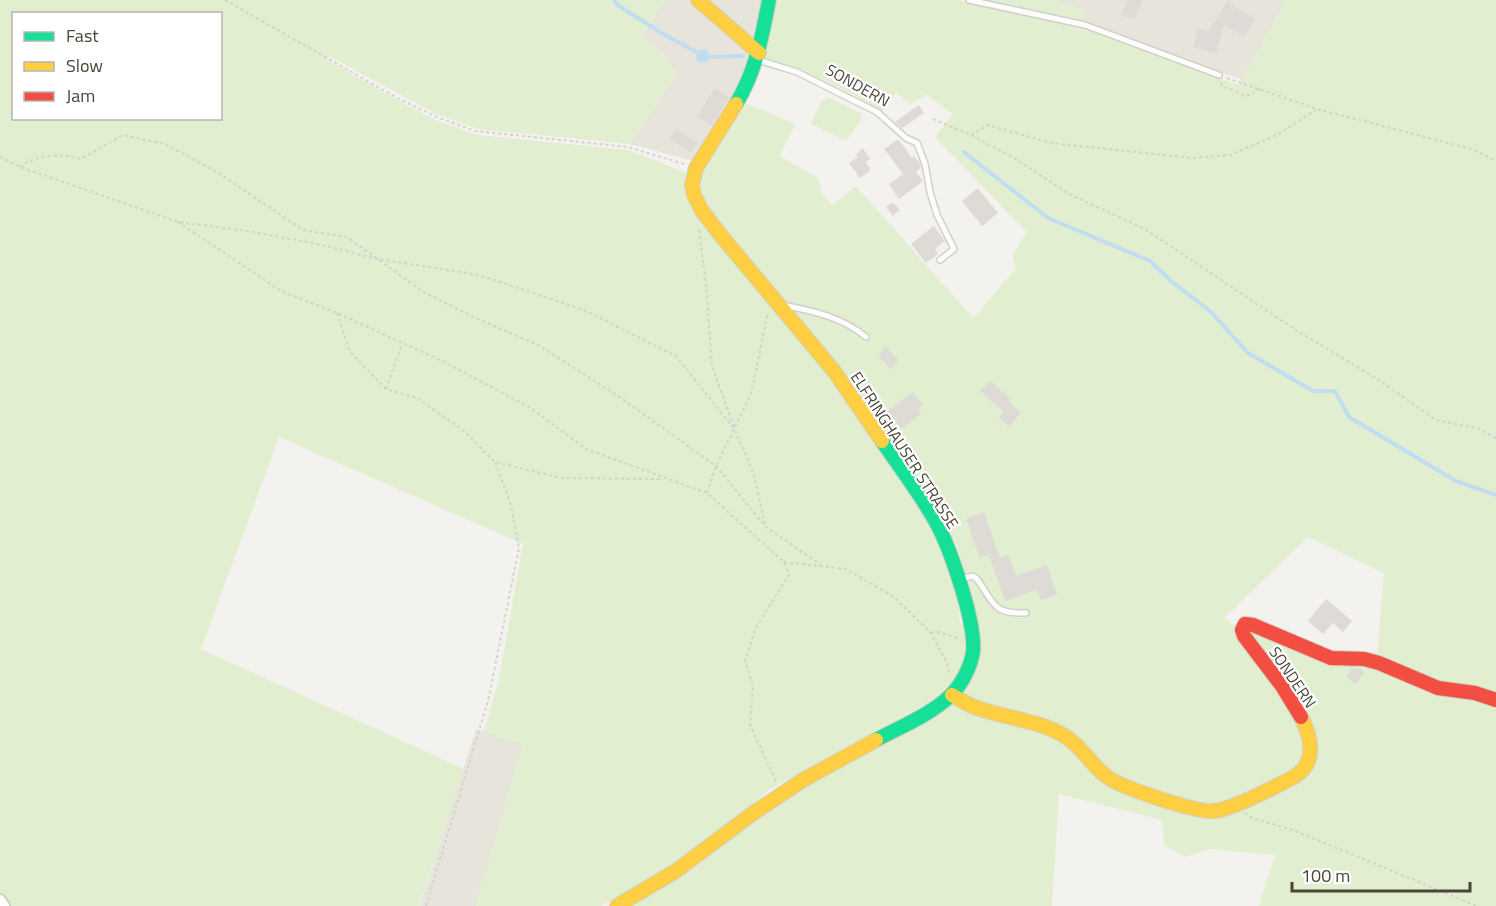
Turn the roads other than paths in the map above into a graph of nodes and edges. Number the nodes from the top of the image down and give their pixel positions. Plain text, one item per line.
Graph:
1 (698, 0) edge
2 (769, 0) edge
3 (969, 0) edge
4 (757, 59) junction
5 (1219, 75) road end
6 (940, 260) dead end
7 (775, 300) junction
8 (866, 337) dead end
9 (960, 580) junction
10 (1026, 613) dead end
11 (952, 695) junction
12 (1496, 700) edge
13 (0, 900) edge
14 (4, 906) edge
15 (617, 906) edge

1 - 4 street
2 - 4 street
3 - 5 lane
4 - 6 lane, SONDERN
4 - 7 street, ELFRINGHAUSER STRASSE
7 - 8 lane
7 - 9 street, ELFRINGHAUSER STRASSE
9 - 10 lane
9 - 11 street, ELFRINGHAUSER STRASSE
11 - 12 street, SONDERN
11 - 15 street, ELFRINGHAUSER STRASSE
13 - 14 street

